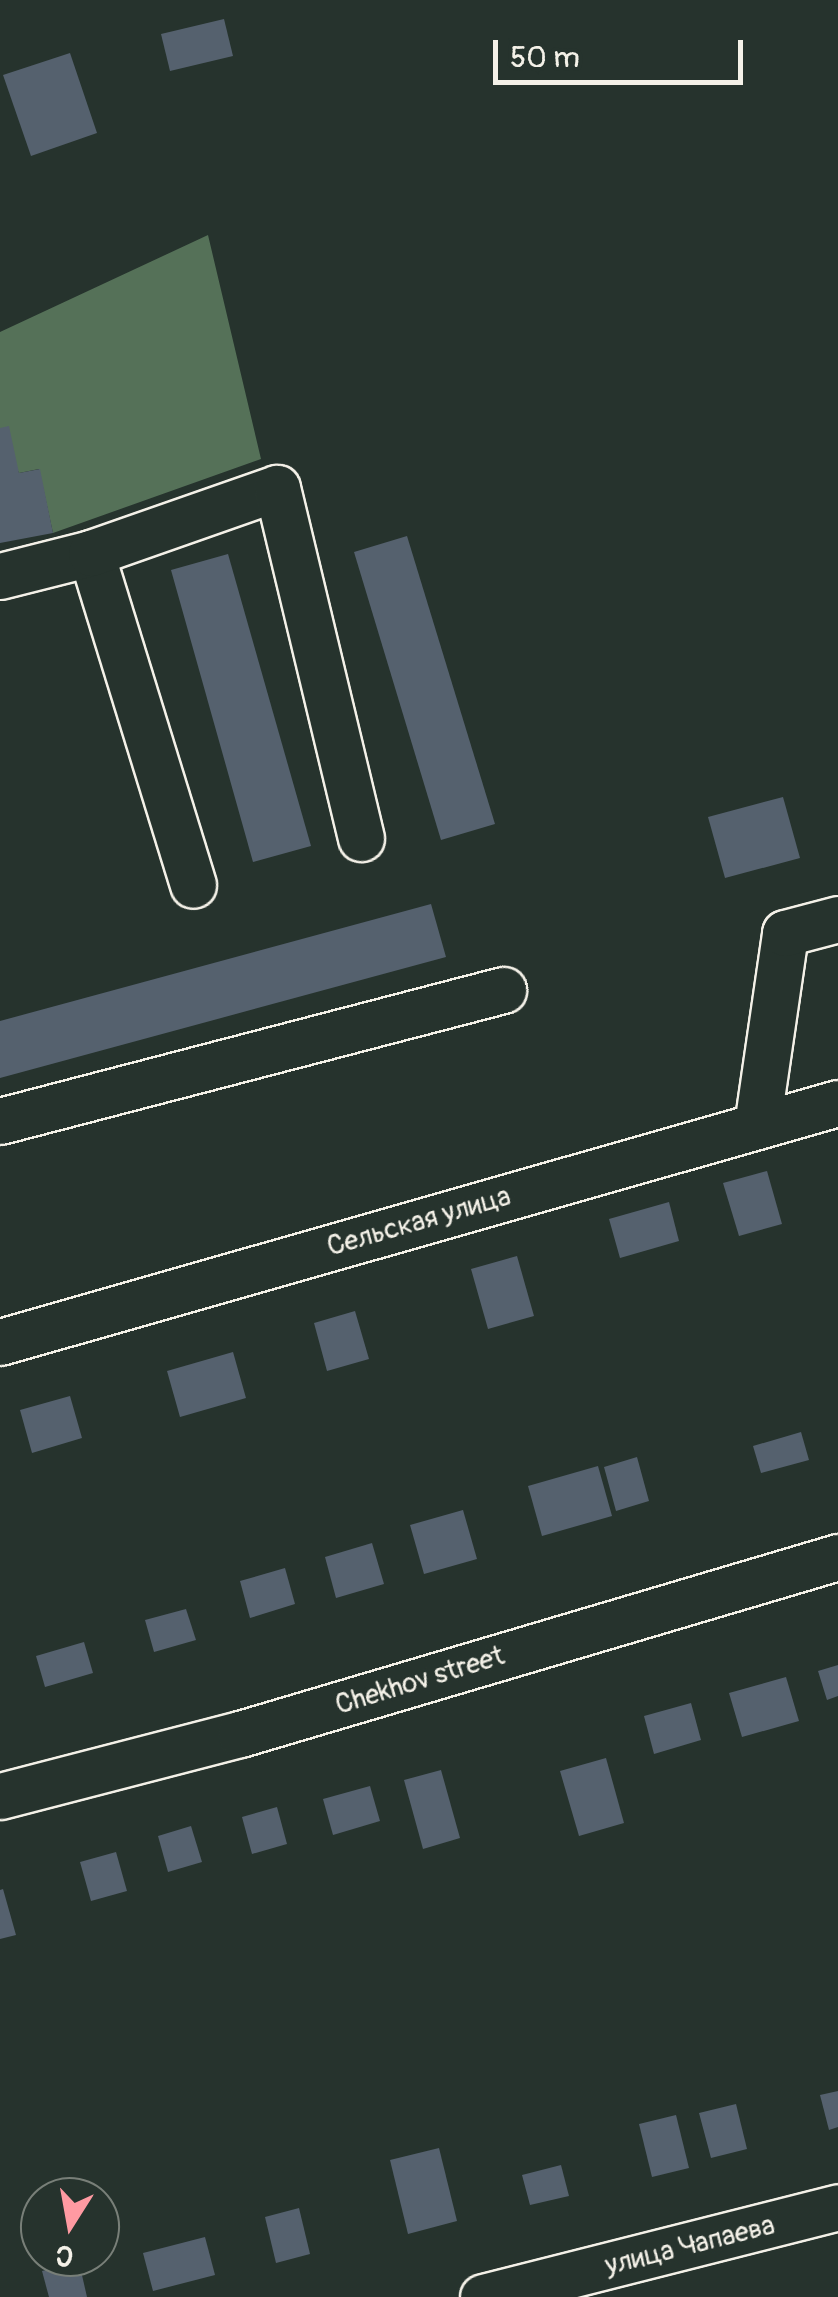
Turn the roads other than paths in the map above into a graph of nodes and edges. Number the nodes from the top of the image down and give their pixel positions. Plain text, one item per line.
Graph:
1 (91, 553) junction
2 (0, 576) edge
3 (361, 838) dead end
4 (192, 885) dead end
5 (838, 919) edge
6 (504, 990) dead end
7 (838, 1103) edge
8 (0, 1121) edge
9 (757, 1126) junction
10 (0, 1342) edge
11 (838, 1556) edge
12 (0, 1796) edge
13 (838, 2208) edge
14 (483, 2297) edge

1 - 2 street
1 - 3 street
1 - 4 street
5 - 9 street
6 - 8 street
7 - 9 street, Сельская улица
9 - 10 street, Сельская улица
11 - 12 street, Chekhov street
13 - 14 street, улица Чапаева

